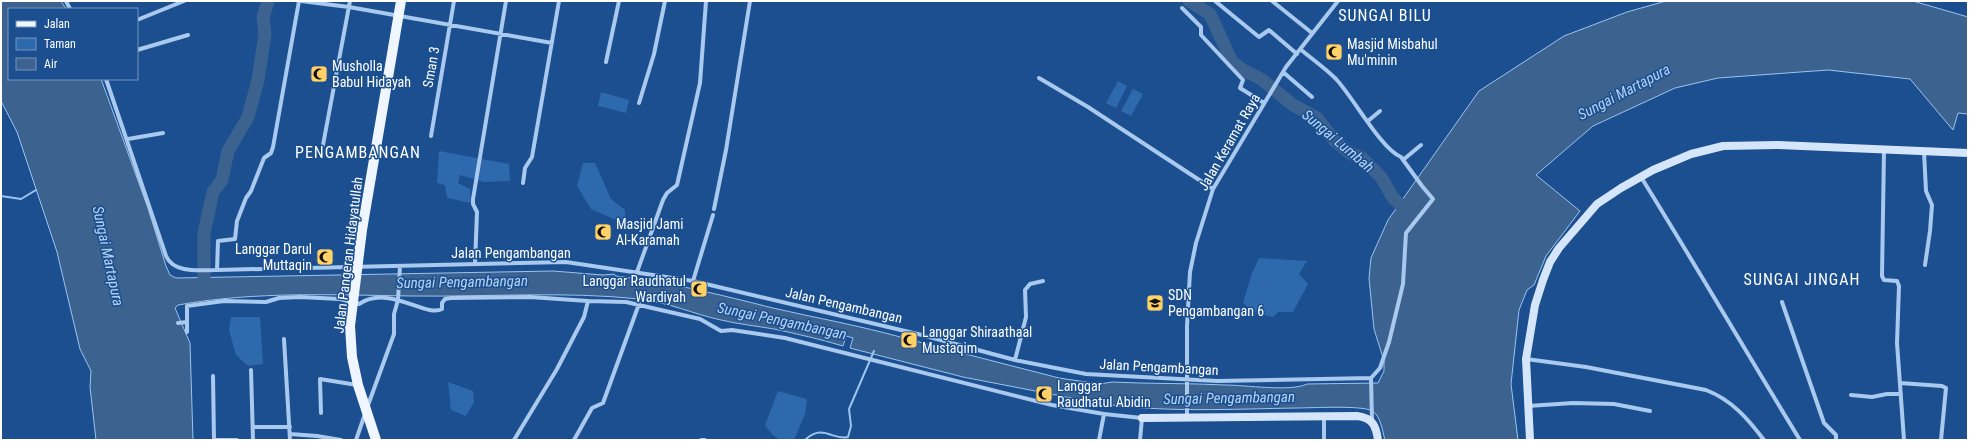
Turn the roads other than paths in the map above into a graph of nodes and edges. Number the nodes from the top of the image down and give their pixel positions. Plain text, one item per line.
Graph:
1 (184, 1) edge
2 (300, 1) edge
3 (350, 1) edge
4 (401, 1) edge
5 (454, 1) edge
6 (506, 1) edge
7 (559, 1) edge
8 (619, 1) edge
9 (665, 1) edge
10 (706, 1) edge
11 (750, 1) edge
12 (1215, 1) edge
13 (1272, 1) edge
14 (1338, 1) edge
15 (349, 7) junction
16 (1182, 8) dead end
17 (398, 16) junction
18 (138, 20) edge
19 (450, 25) junction
20 (1312, 33) junction
21 (501, 34) junction
22 (188, 35) dead end
23 (552, 43) junction
24 (1300, 49) junction
25 (138, 50) edge
26 (1297, 54) junction
27 (606, 62) dead end
28 (1283, 72) junction
29 (1039, 78) dead end
30 (106, 80) edge
31 (1312, 97) dead end
32 (639, 103) dead end
33 (1264, 103) junction
34 (1380, 111) dead end
35 (1368, 121) junction
36 (163, 133) dead end
37 (431, 136) dead end
38 (128, 139) junction
39 (324, 145) dead end
40 (1422, 145) dead end
41 (1884, 150) junction
42 (1924, 152) junction
43 (1968, 153) edge
44 (1404, 160) junction
45 (1641, 176) junction
46 (523, 182) dead end
47 (1213, 189) junction
48 (714, 209) dead end
49 (713, 215) dead end
50 (475, 264) junction
51 (1925, 265) dead end
52 (400, 266) junction
53 (217, 270) junction
54 (357, 270) junction
55 (638, 272) junction
56 (693, 281) junction
57 (1043, 281) dead end
58 (398, 299) junction
59 (353, 300) junction
60 (588, 301) junction
61 (1782, 302) dead end
62 (639, 304) junction
63 (187, 322) junction
64 (178, 323) dead end
65 (187, 332) dead end
66 (284, 338) dead end
67 (1526, 359) junction
68 (1015, 360) junction
69 (251, 370) dead end
70 (213, 376) dead end
71 (1371, 379) junction
72 (1187, 381) junction
73 (1900, 383) junction
74 (358, 385) junction
75 (1901, 394) junction
76 (1851, 395) dead end
77 (1527, 406) junction
78 (1650, 411) dead end
79 (321, 413) dead end
80 (366, 413) junction
81 (1104, 414) junction
82 (1187, 414) junction
83 (1324, 416) junction
84 (1142, 418) junction
85 (1372, 421) junction
86 (253, 427) junction
87 (290, 428) junction
88 (290, 434) junction
89 (214, 440) edge
90 (237, 440) edge
91 (253, 440) edge
92 (290, 440) edge
93 (341, 440) edge
94 (356, 440) edge
95 (376, 440) edge
96 (514, 440) edge
97 (574, 440) edge
98 (701, 440) edge
99 (705, 440) edge
100 (1099, 440) edge
101 (1140, 440) edge
102 (1324, 440) edge
103 (1378, 440) edge
104 (1530, 440) edge
105 (1764, 440) edge
106 (1800, 440) edge
107 (1836, 440) edge
108 (1904, 440) edge
109 (1941, 440) edge

1 - 18 street
2 - 15 street
2 - 53 street
3 - 15 street
4 - 17 main road, Jalan Pangeran Hidayatullah
5 - 19 street, Sman 3
6 - 21 street
7 - 23 street
8 - 27 street
9 - 32 street
10 - 55 street
11 - 48 street
12 - 26 street
13 - 20 street
14 - 20 street, Jalan Keramat Raya
15 - 17 street
15 - 39 street
16 - 33 street
17 - 19 street
17 - 54 main road, Jalan Pangeran Hidayatullah
19 - 21 street
19 - 37 street, Sman 3
20 - 24 street, Jalan Keramat Raya
21 - 23 street
21 - 50 street
22 - 25 street
23 - 46 street
24 - 26 street, Jalan Keramat Raya
24 - 35 street
26 - 28 street, Jalan Keramat Raya
28 - 31 street
28 - 33 street, Jalan Keramat Raya
29 - 47 street
30 - 38 street
33 - 47 street, Jalan Keramat Raya
34 - 35 street
35 - 44 street
36 - 38 street
38 - 53 street, Jalan Pengambangan
40 - 44 street
41 - 42 street
41 - 45 street
41 - 73 street
42 - 43 street
42 - 51 street
44 - 71 street
45 - 67 street
45 - 106 street
47 - 72 street, Jalan Keramat Raya
49 - 56 street
50 - 52 street, Jalan Pengambangan
50 - 55 street, Jalan Pengambangan
52 - 54 street, Jalan Pengambangan
52 - 58 street
53 - 54 street, Jalan Pengambangan
54 - 59 main road, Jalan Pangeran Hidayatullah
55 - 56 street, Jalan Pengambangan
56 - 68 street, Jalan Pengambangan
57 - 68 street
58 - 59 street
58 - 60 street
58 - 80 street
59 - 63 street
59 - 74 main road, Jalan Pangeran Hidayatullah
60 - 62 street
60 - 96 street
61 - 107 street
62 - 81 street
62 - 97 street
63 - 64 street
63 - 65 street
66 - 87 street
67 - 77 street
67 - 105 street
68 - 72 street, Jalan Pengambangan
69 - 86 street
70 - 89 street
71 - 72 street, Jalan Pengambangan
71 - 85 street
72 - 82 street, Jalan Keramat Raya
73 - 75 street
73 - 109 street
74 - 79 street
74 - 80 main road, Jalan Pangeran Hidayatullah
75 - 76 street
75 - 108 street
77 - 78 street
77 - 104 street
80 - 94 street
80 - 95 main road, Jalan Pangeran Hidayatullah
81 - 84 street
81 - 100 street
82 - 83 street
82 - 84 street
83 - 85 street
83 - 102 street
84 - 101 street
85 - 103 street
86 - 87 street
86 - 91 street
87 - 88 street
88 - 92 street
88 - 93 street
89 - 90 street
98 - 99 street

